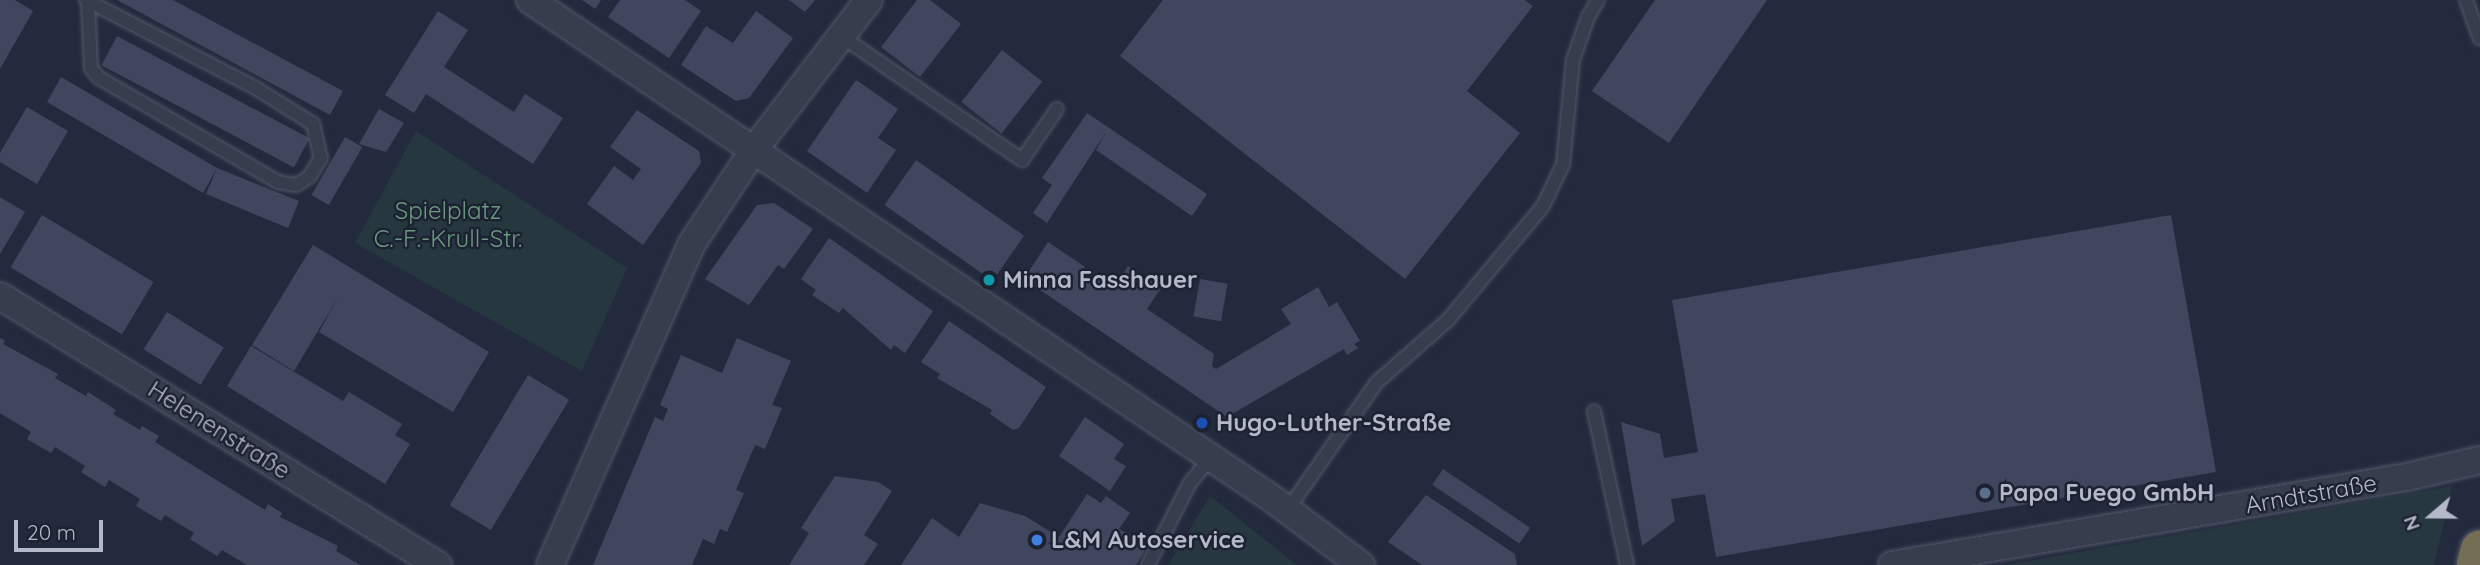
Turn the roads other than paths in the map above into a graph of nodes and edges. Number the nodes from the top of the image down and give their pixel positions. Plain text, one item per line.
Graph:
1 (87, 0) edge
2 (530, 0) edge
3 (869, 0) edge
4 (1598, 0) edge
5 (2466, 0) edge
6 (841, 36) junction
7 (2480, 38) edge
8 (1056, 109) dead end
9 (753, 151) junction
10 (0, 296) edge
11 (1594, 411) dead end
12 (1211, 457) junction
13 (2480, 460) edge
14 (1288, 509) junction
15 (2480, 549) edge
16 (438, 565) edge
17 (551, 565) edge
18 (1148, 565) edge
19 (1360, 565) edge
20 (1628, 565) edge
21 (1892, 565) edge
22 (2476, 565) edge

1 - 1 lane
2 - 9 street
3 - 6 street
4 - 14 lane
5 - 7 lane
6 - 8 lane
6 - 9 street
9 - 12 street
9 - 17 street
10 - 16 street, Helenenstraße
11 - 20 lane
12 - 14 street
12 - 18 lane
13 - 21 street, Arndtstraße
14 - 19 street
15 - 22 highway

